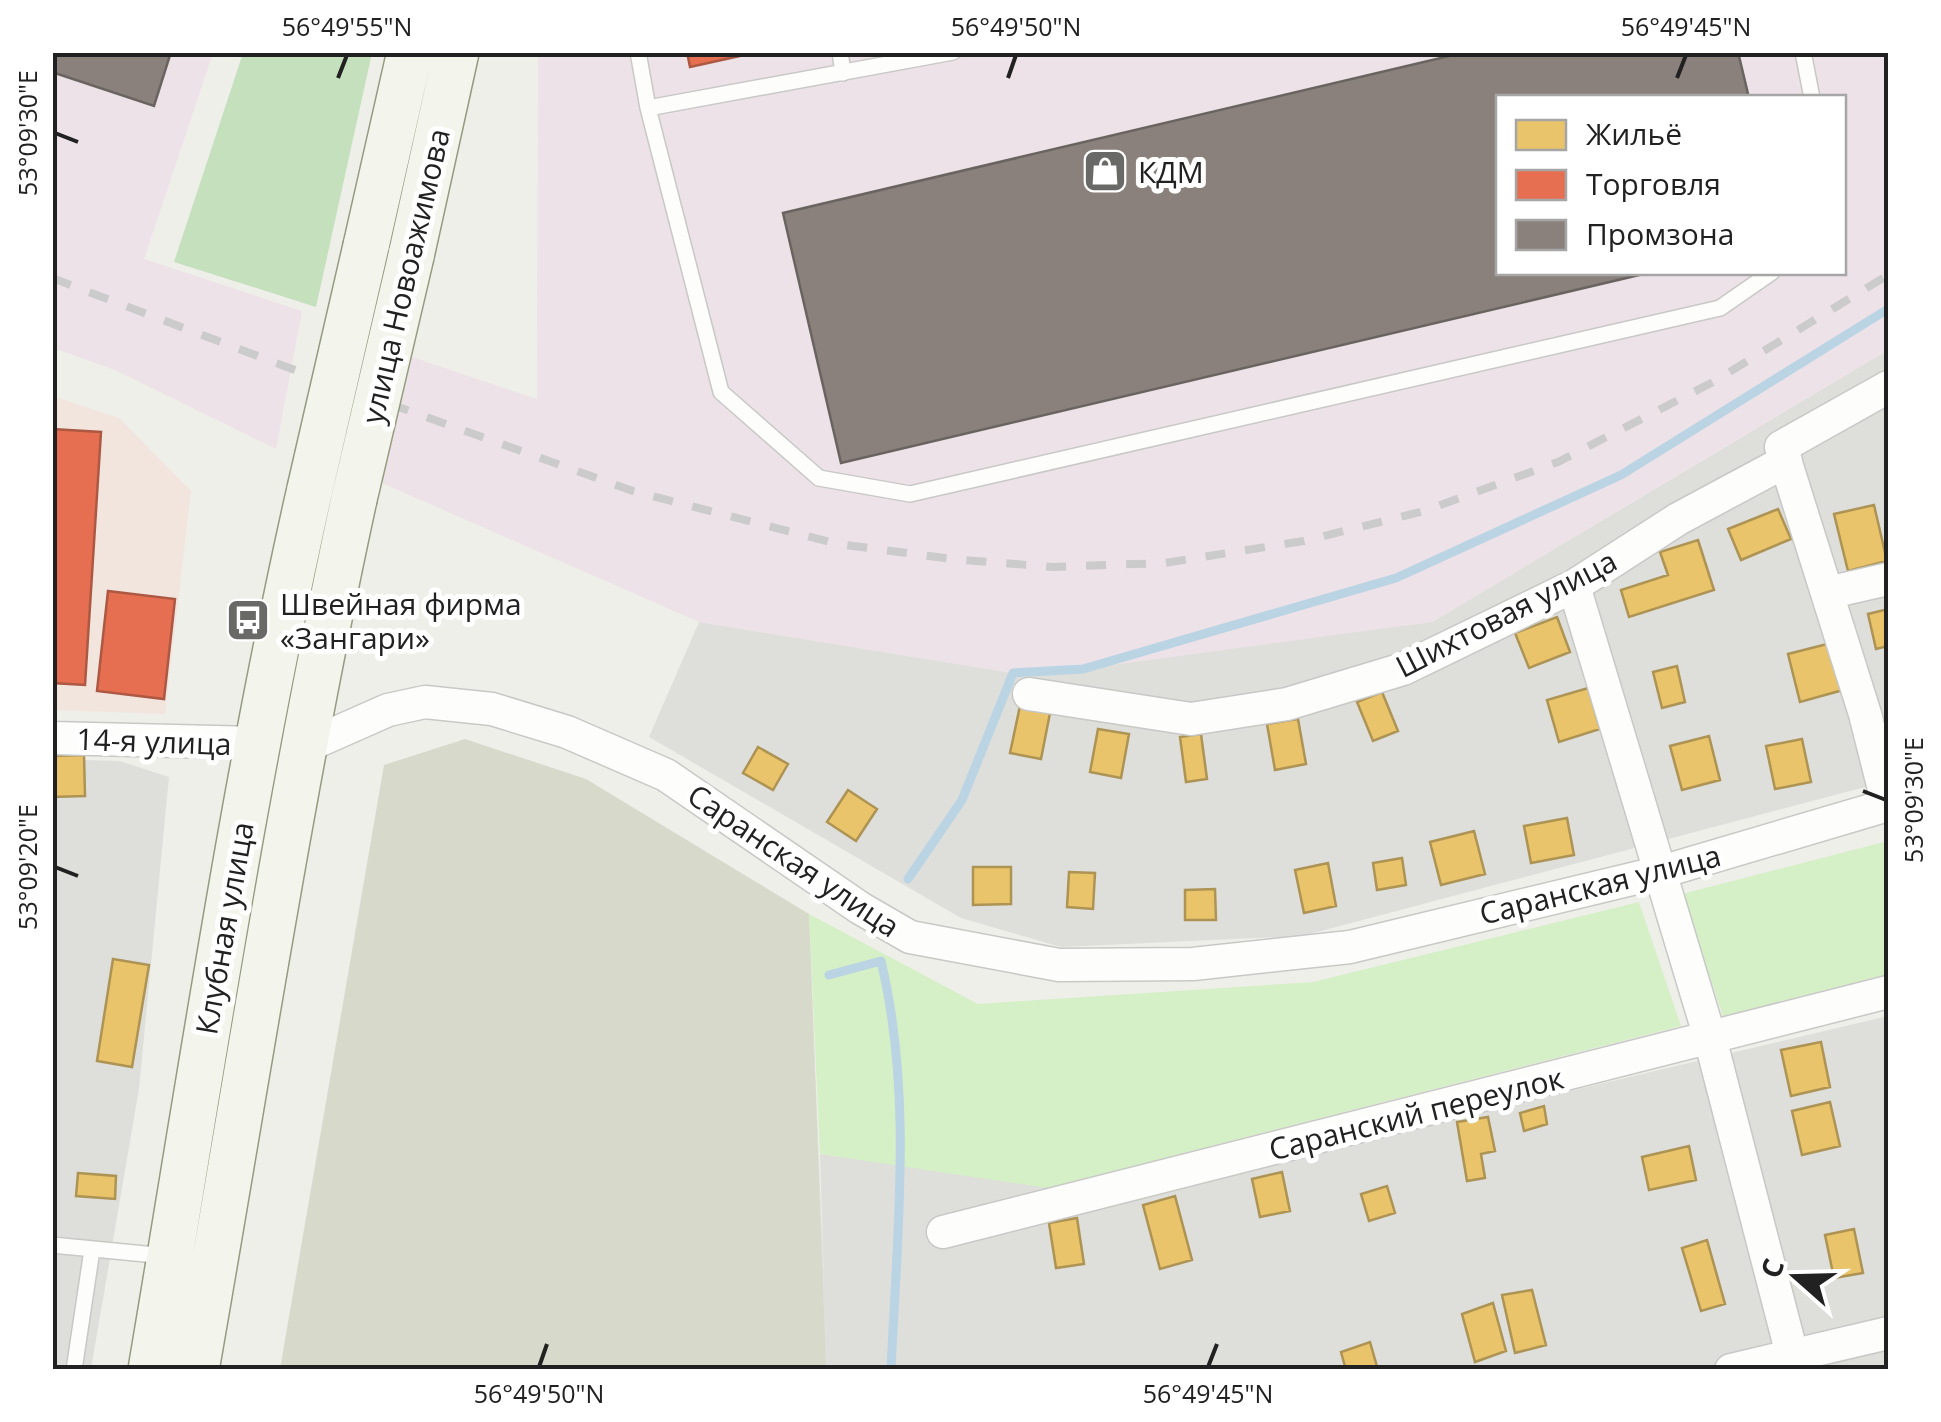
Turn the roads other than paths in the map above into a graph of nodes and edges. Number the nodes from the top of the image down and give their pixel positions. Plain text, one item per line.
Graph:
1 (410, 52) edge
2 (456, 52) edge
3 (638, 52) edge
4 (840, 52) edge
5 (953, 52) edge
6 (1803, 52) edge
7 (844, 72) junction
8 (1811, 95) edge
9 (648, 108) junction
10 (1768, 275) edge
11 (1888, 387) edge
12 (1784, 454) junction
13 (310, 488) joint
14 (354, 499) joint
15 (1888, 579) edge
16 (1574, 586) junction
17 (1827, 593) junction
18 (1028, 694) dead end
19 (52, 738) edge
20 (256, 743) junction
21 (302, 748) junction
22 (1888, 805) edge
23 (1661, 872) junction
24 (1888, 992) edge
25 (1710, 1038) junction
26 (944, 1232) dead end
27 (52, 1245) edge
28 (92, 1250) junction
29 (170, 1256) junction
30 (1888, 1333) edge
31 (1794, 1362) edge
32 (74, 1370) edge
33 (151, 1370) edge
34 (196, 1370) edge
35 (1731, 1370) edge

1 - 13 main road, улица Новоажимова, bridge
2 - 14 main road, улица Новоажимова, bridge
3 - 9 lane
4 - 7 lane
5 - 7 lane
6 - 8 lane
7 - 9 lane
9 - 10 lane
11 - 12 street, Шихтовая улица
12 - 16 street, Шихтовая улица
12 - 17 street
13 - 20 main road, Клубная улица
14 - 21 main road, Клубная улица
15 - 17 street
16 - 18 street, Шихтовая улица
16 - 23 street
17 - 22 street
19 - 20 street, 14-я улица
20 - 21 main road
20 - 29 main road, Клубная улица
21 - 23 street, Саранская улица
21 - 34 main road, Клубная улица
22 - 23 street, Саранская улица
23 - 25 street
24 - 25 street, Саранский переулок
25 - 26 street, Саранский переулок
25 - 31 street
27 - 28 lane
28 - 29 lane
28 - 32 lane
29 - 33 main road, Клубная улица
30 - 31 street
31 - 35 street

